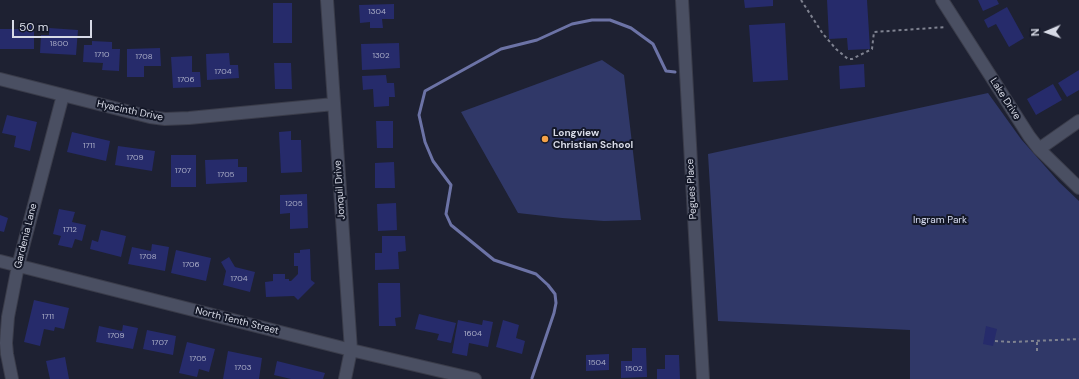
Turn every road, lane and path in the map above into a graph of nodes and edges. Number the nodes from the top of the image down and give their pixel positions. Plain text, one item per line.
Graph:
1 (327, 0) edge
2 (682, 0) edge
3 (801, 0) edge
4 (942, 0) edge
5 (947, 27) dead end
6 (0, 79) edge
7 (63, 95) junction
8 (334, 104) junction
9 (1079, 121) edge
10 (1039, 149) junction
11 (1079, 188) edge
12 (0, 261) edge
13 (18, 266) junction
14 (1079, 339) edge
15 (995, 341) dead end
16 (1037, 341) junction
17 (351, 350) junction
18 (1037, 351) dead end
19 (12, 379) edge
20 (345, 379) edge
21 (474, 379) edge
22 (703, 379) edge

1 - 8 street, Jonquil Drive
2 - 22 street, Pegues Place
3 - 5 path
4 - 10 street, Lake Drive
6 - 7 street, Hyacinth Drive
7 - 8 street, Hyacinth Drive
7 - 13 street, Gardenia Lane
8 - 17 street, Jonquil Drive
9 - 10 street
10 - 11 street, Lake Drive
12 - 13 street, North Tenth Street
13 - 17 street, North Tenth Street
13 - 19 street, Gardenia Lane
14 - 16 path
15 - 16 path
16 - 18 path
17 - 20 street, Jonquil Drive
17 - 21 street, North Tenth Street

